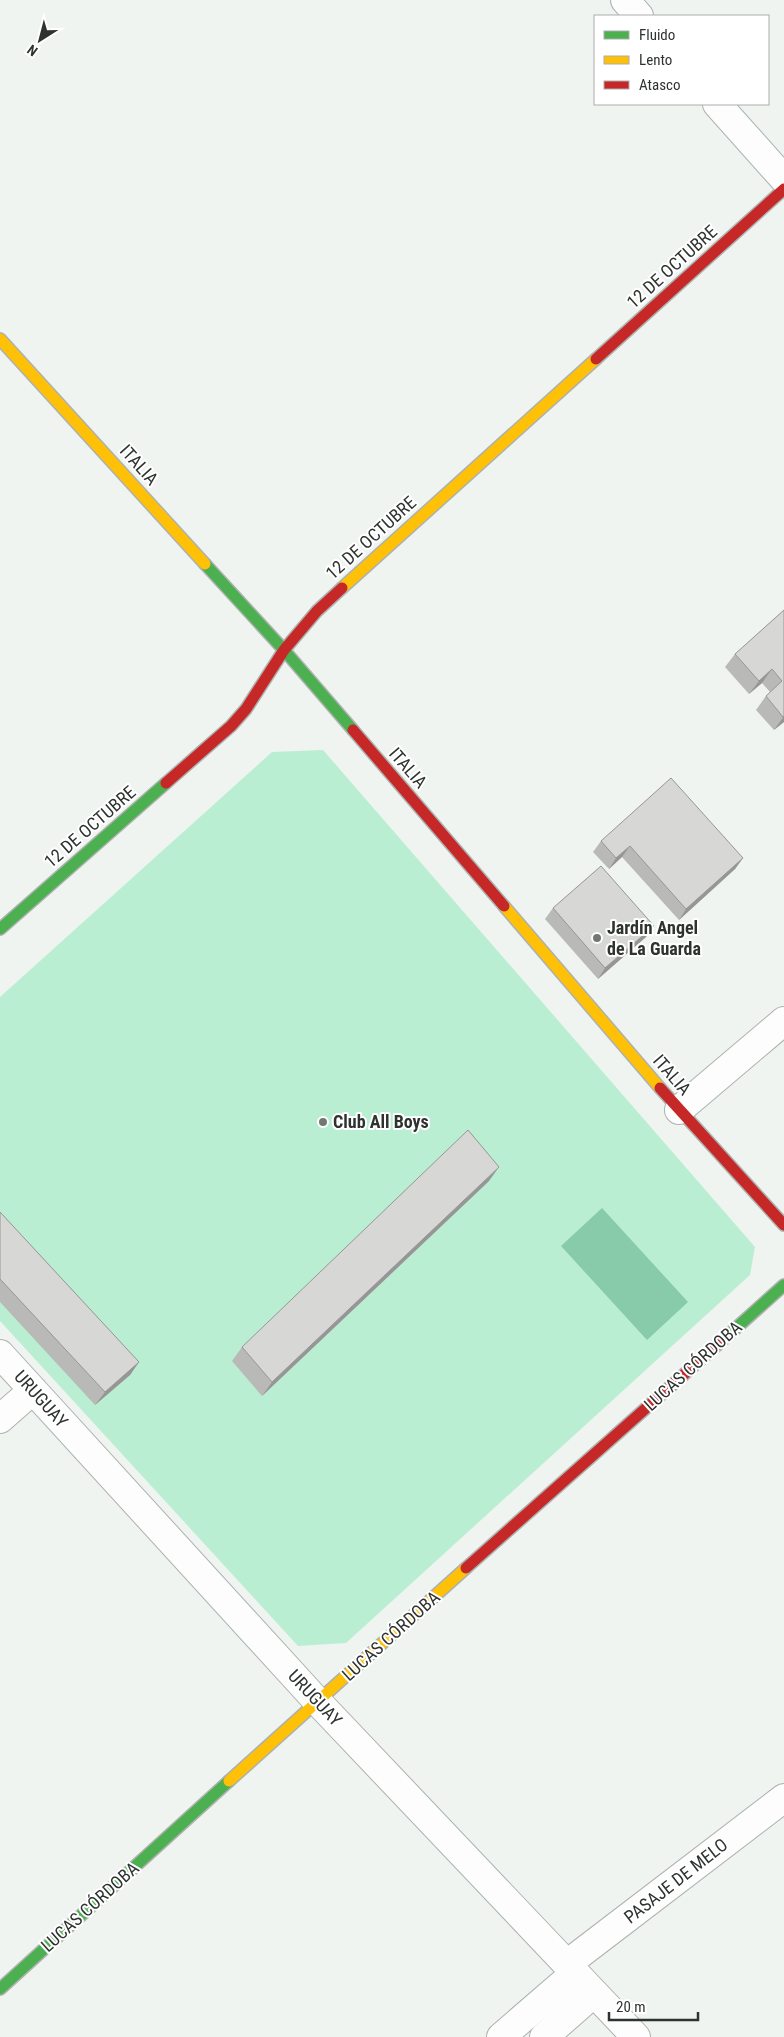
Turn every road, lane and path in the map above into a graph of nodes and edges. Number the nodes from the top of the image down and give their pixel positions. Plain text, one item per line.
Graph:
1 (625, 0) edge
2 (638, 15) edge
3 (718, 105) edge
4 (784, 179) edge
5 (784, 189) edge
6 (0, 339) edge
7 (284, 650) junction
8 (0, 929) edge
9 (784, 1021) edge
10 (679, 1110) junction
11 (784, 1225) edge
12 (784, 1285) edge
13 (0, 1354) edge
14 (33, 1390) junction
15 (0, 1419) edge
16 (317, 1701) junction
17 (784, 1798) edge
18 (571, 1969) junction
19 (0, 1989) edge
20 (594, 1993) junction
21 (501, 2037) edge
22 (544, 2037) edge
23 (636, 2037) edge

1 - 2 street
3 - 4 street
5 - 7 street, 12 DE OCTUBRE
6 - 7 street, ITALIA
7 - 8 street, 12 DE OCTUBRE
7 - 10 street, ITALIA
9 - 10 street
10 - 11 street, ITALIA
12 - 16 street, LUCAS CÓRDOBA
13 - 14 street, URUGUAY
14 - 15 street
14 - 16 street, URUGUAY
16 - 18 street, URUGUAY
16 - 19 street, LUCAS CÓRDOBA
17 - 18 street, PASAJE DE MELO
18 - 20 street, URUGUAY
18 - 21 street, PASAJE DE MELO
20 - 22 street
20 - 23 street, URUGUAY

